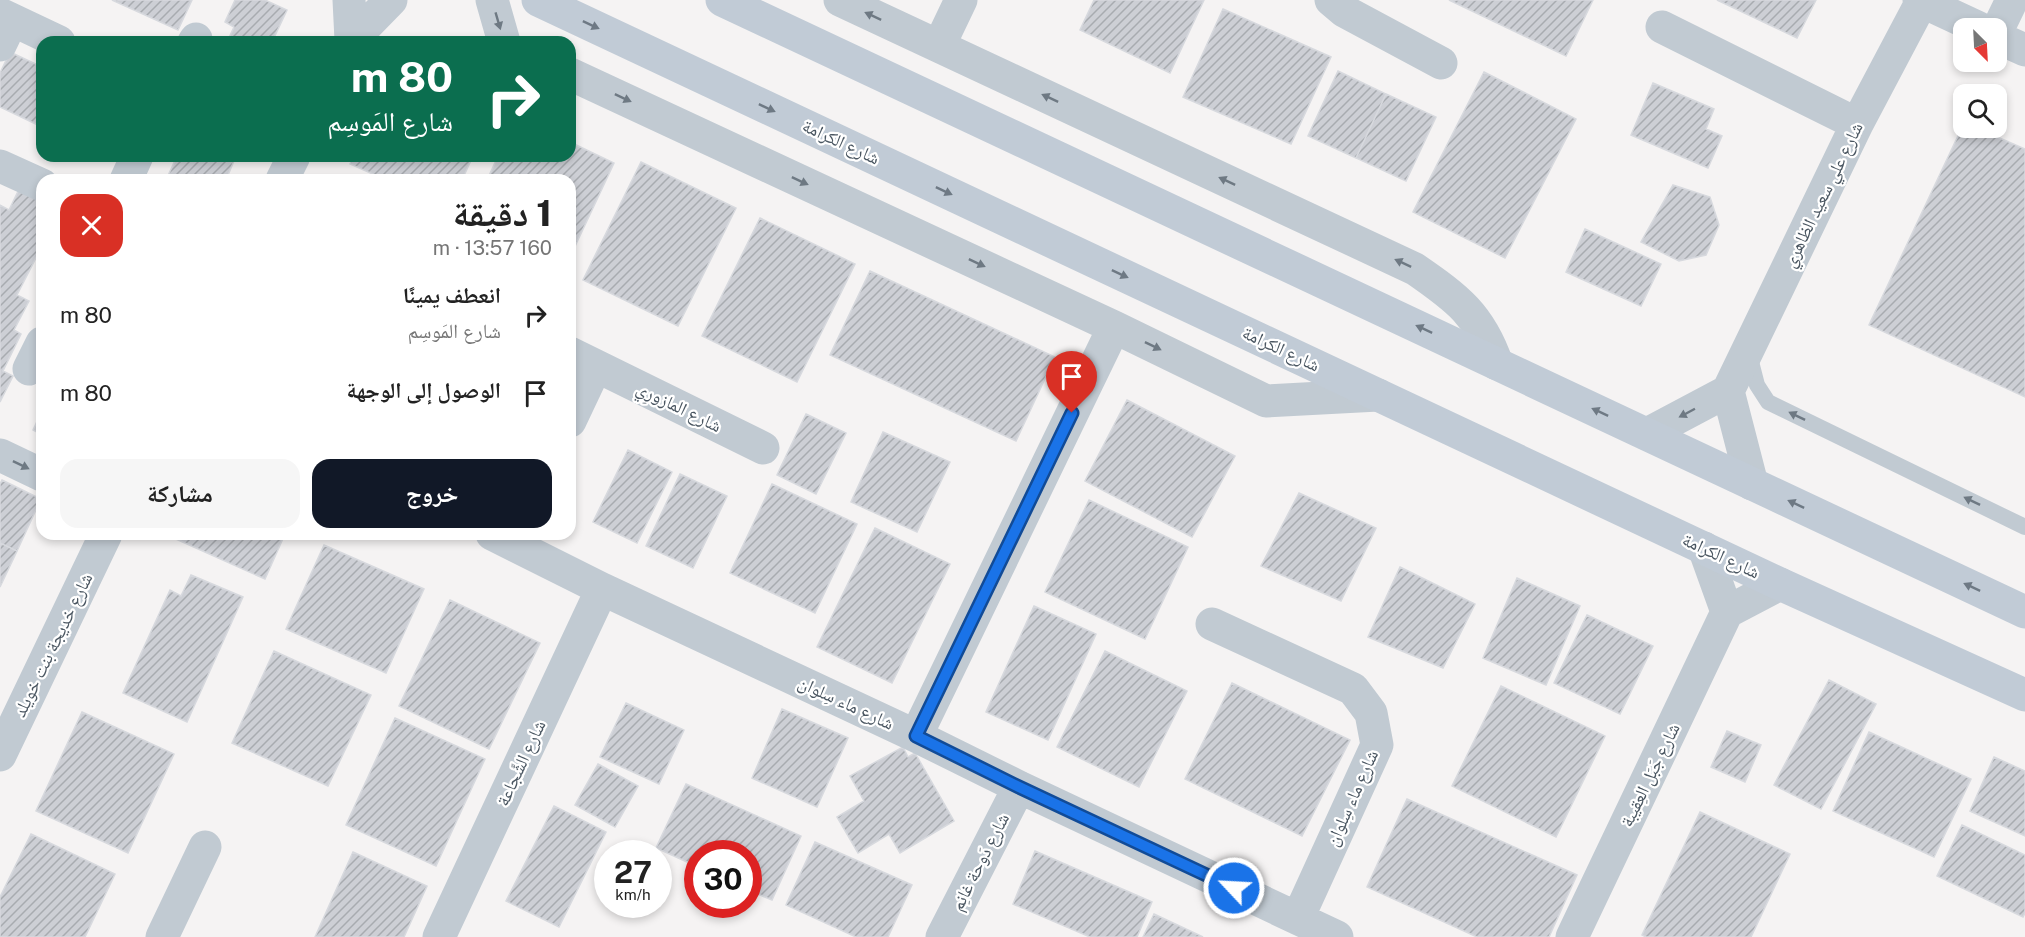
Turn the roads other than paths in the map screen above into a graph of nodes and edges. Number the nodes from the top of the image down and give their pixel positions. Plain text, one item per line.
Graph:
1 (349, 0) edge
2 (391, 0) edge
3 (492, 0) edge
4 (538, 0) edge
5 (722, 0) edge
6 (840, 0) edge
7 (961, 0) edge
8 (1331, 0) edge
9 (2012, 0) edge
10 (1920, 1) edge
11 (1957, 18) edge
12 (2004, 18) edge
13 (4, 26) edge
14 (1662, 27) dead end
15 (38, 36) edge
16 (350, 36) edge
17 (355, 36) edge
18 (502, 36) edge
19 (2007, 41) edge
20 (939, 46) junction
21 (2025, 50) edge
22 (1441, 63) dead end
23 (576, 77) edge
24 (1857, 124) junction
25 (0, 165) edge
26 (36, 182) edge
27 (1114, 327) junction
28 (1748, 348) junction
29 (583, 360) edge
30 (1497, 364) junction
31 (1728, 391) junction
32 (576, 393) edge
33 (1378, 395) junction
34 (1647, 434) junction
35 (763, 448) dead end
36 (0, 455) edge
37 (36, 472) edge
38 (1752, 484) junction
39 (2025, 527) edge
40 (103, 540) edge
41 (513, 540) edge
42 (1704, 548) junction
43 (1780, 584) junction
44 (602, 589) junction
45 (1727, 612) junction
46 (2025, 612) edge
47 (1212, 624) dead end
48 (2025, 695) edge
49 (916, 736) junction
50 (0, 755) edge
51 (1019, 787) junction
52 (205, 848) dead end
53 (1298, 918) junction
54 (162, 937) edge
55 (439, 937) edge
56 (942, 937) edge
57 (1336, 937) edge
58 (1572, 937) edge

1 - 16 street
2 - 17 street
3 -> 18 street
4 -> 33 main road, شارع الكرامة
30 -> 5 main road
20 -> 6 street
7 - 20 street
8 - 22 street
9 - 12 street
10 - 11 street
10 - 24 street, شارع علي سعيد الظاهري
13 - 15 street
14 - 24 street
19 - 21 street
30 -> 20 street
23 -> 27 street
24 - 28 street, شارع علي سعيد الظاهري
25 - 26 street
27 -> 33 street
27 - 49 street
28 - 31 street, شارع علي سعيد الظاهري
39 -> 28 lane
29 - 32 street, شارع المازورِي
29 - 35 street, شارع المازورِي
34 -> 30 main road
31 -> 34 street
31 - 38 street
33 - 42 main road, شارع الكرامة
34 - 38 main road
36 -> 37 street
46 -> 38 main road
40 - 50 street, شارع خديجة بنت خويلد
41 - 44 street, شارع ماء سِلوان
42 - 43 main road, شارع الكرامة
42 - 45 street
43 - 45 street
43 - 48 main road, شارع الكرامة
44 - 49 street, شارع ماء سِلوان
44 - 55 street, شارع الشَّجاعة
45 - 58 street, شارع جَبَل العِقيبة
47 - 53 street, شارع ماء سِلوان
49 - 51 street, شارع ماء سِلوان
51 - 53 street, شارع ماء سِلوان
51 - 56 street, شارع دَوحة غانِم
52 - 54 street
53 - 57 street, شارع ماء سِلوان

